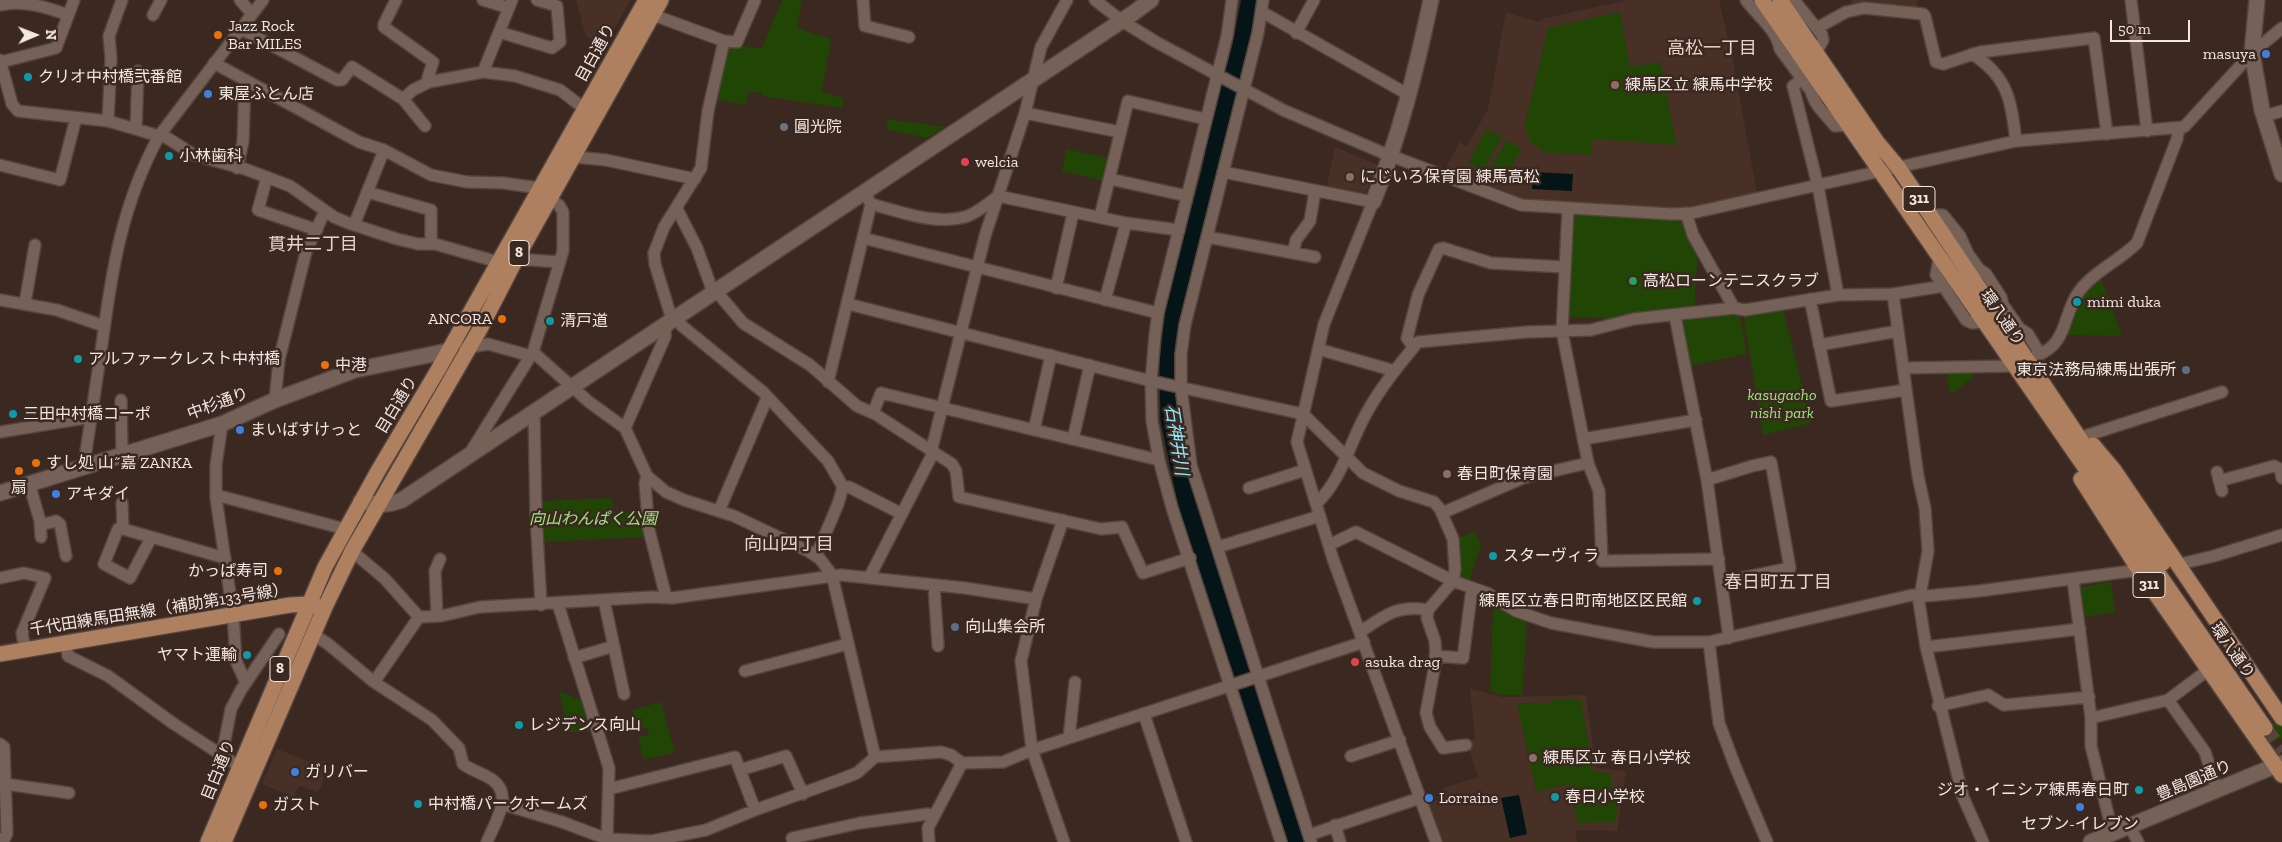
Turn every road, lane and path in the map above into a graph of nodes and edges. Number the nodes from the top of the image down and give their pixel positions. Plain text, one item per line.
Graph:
1 (74, 0) edge
2 (122, 0) edge
3 (161, 0) edge
4 (240, 0) edge
5 (263, 0) edge
6 (396, 0) edge
7 (483, 0) edge
8 (537, 0) edge
9 (646, 0) edge
10 (661, 0) edge
11 (755, 0) edge
12 (863, 0) edge
13 (1067, 0) edge
14 (1095, 0) edge
15 (1151, 0) edge
16 (1232, 0) edge
17 (1314, 0) edge
18 (1431, 0) edge
19 (1746, 0) edge
20 (1762, 0) edge
21 (1780, 0) edge
22 (1794, 0) edge
23 (1846, 0) edge
24 (2131, 0) edge
25 (2257, 0) edge
26 (510, 4) edge
27 (0, 6) edge
28 (1262, 6) edge
29 (1846, 12) junction
30 (252, 14) junction
31 (68, 15) junction
32 (153, 15) dead end
33 (653, 15) junction
34 (1122, 21) junction
35 (241, 28) junction
36 (1817, 28) junction
37 (2282, 28) edge
38 (499, 32) junction
39 (1296, 32) junction
40 (909, 37) dead end
41 (724, 41) junction
42 (1816, 53) junction
43 (1972, 54) junction
44 (2252, 54) junction
45 (214, 64) junction
46 (1, 65) edge
47 (138, 71) dead end
48 (483, 72) junction
49 (1218, 75) junction
50 (1033, 79) junction
51 (1803, 79) junction
52 (245, 80) junction
53 (429, 82) junction
54 (1243, 88) junction
55 (1409, 95) junction
56 (403, 99) junction
57 (584, 109) junction
58 (2282, 110) edge
59 (1025, 114) junction
60 (2264, 116) junction
61 (76, 118) junction
62 (1205, 119) junction
63 (108, 121) junction
64 (1847, 125) junction
65 (425, 126) dead end
66 (2178, 128) junction
67 (136, 129) junction
68 (2147, 131) junction
69 (1120, 132) junction
70 (2107, 134) junction
71 (160, 135) junction
72 (2016, 141) junction
73 (384, 150) junction
74 (1392, 156) junction
75 (574, 157) junction
76 (0, 165) edge
77 (1898, 167) junction
78 (237, 168) junction
79 (1878, 171) junction
80 (1223, 172) junction
81 (2282, 174) edge
82 (267, 177) junction
83 (695, 179) junction
84 (1110, 179) junction
85 (1818, 186) junction
86 (1315, 191) junction
87 (368, 192) junction
88 (545, 193) junction
89 (998, 196) junction
90 (1187, 196) junction
91 (868, 198) junction
92 (1373, 202) junction
93 (677, 209) junction
94 (1568, 209) junction
95 (325, 211) junction
96 (1074, 212) junction
97 (1686, 213) junction
98 (1100, 217) junction
99 (1126, 223) junction
100 (354, 225) junction
101 (317, 230) junction
102 (1179, 230) junction
103 (1207, 237) junction
104 (863, 238) junction
105 (432, 243) junction
106 (35, 245) dead end
107 (1293, 253) junction
108 (1315, 257) dead end
109 (516, 259) junction
110 (1939, 259) junction
111 (498, 262) junction
112 (560, 262) junction
113 (977, 267) junction
114 (1564, 267) junction
115 (1944, 286) junction
116 (1056, 288) junction
117 (715, 292) junction
118 (1893, 294) junction
119 (1838, 296) junction
120 (1810, 299) junction
121 (0, 300) edge
122 (1105, 300) junction
123 (25, 303) junction
124 (848, 304) junction
125 (1734, 308) junction
126 (1158, 313) junction
127 (1675, 316) junction
128 (671, 320) junction
129 (1984, 322) junction
130 (104, 326) junction
131 (1562, 331) junction
132 (1898, 331) junction
133 (960, 332) junction
134 (1820, 345) junction
135 (469, 347) junction
136 (1413, 348) junction
137 (1318, 349) junction
138 (448, 351) junction
139 (532, 354) junction
140 (1051, 355) junction
141 (2035, 362) junction
142 (1090, 365) junction
143 (2014, 366) junction
144 (1903, 368) junction
145 (1395, 371) junction
146 (1151, 381) junction
147 (828, 382) junction
148 (573, 386) junction
149 (1180, 387) junction
150 (1906, 390) junction
151 (2222, 392) dead end
152 (2034, 395) junction
153 (767, 398) junction
154 (121, 400) dead end
155 (275, 400) junction
156 (2054, 401) junction
157 (943, 408) junction
158 (534, 412) junction
159 (873, 413) junction
160 (1303, 414) junction
161 (91, 416) junction
162 (1696, 420) junction
163 (222, 424) junction
164 (625, 428) junction
165 (1034, 430) junction
166 (0, 432) edge
167 (2085, 436) junction
168 (1073, 439) junction
169 (1583, 439) junction
170 (122, 453) junction
171 (932, 453) junction
172 (1347, 456) junction
173 (466, 458) junction
174 (1159, 460) junction
175 (1588, 463) junction
176 (84, 465) junction
177 (1304, 470) junction
178 (647, 476) junction
179 (2282, 478) edge
180 (1707, 480) junction
181 (2219, 481) dead end
182 (29, 483) junction
183 (843, 487) junction
184 (1249, 488) dead end
185 (0, 493) edge
186 (216, 495) junction
187 (361, 501) junction
188 (122, 503) dead end
189 (1316, 504) junction
190 (378, 506) junction
191 (719, 511) junction
192 (1442, 513) junction
193 (902, 514) junction
194 (1320, 516) junction
195 (1063, 520) junction
196 (40, 521) junction
197 (123, 529) junction
198 (345, 529) junction
199 (2282, 535) edge
200 (41, 537) dead end
201 (151, 538) junction
202 (1329, 545) junction
203 (1218, 547) junction
204 (352, 551) junction
205 (66, 556) dead end
206 (816, 556) junction
207 (225, 558) junction
208 (1190, 558) junction
209 (440, 559) dead end
210 (1719, 559) junction
211 (2180, 564) junction
212 (2139, 570) junction
213 (832, 576) junction
214 (0, 578) edge
215 (869, 578) junction
216 (2074, 580) junction
217 (1452, 581) junction
218 (1722, 582) junction
219 (934, 586) junction
220 (1472, 588) junction
221 (1920, 596) junction
222 (666, 597) junction
223 (1036, 599) junction
224 (604, 600) junction
225 (308, 604) junction
226 (541, 604) junction
227 (558, 604) junction
228 (325, 608) junction
229 (1428, 610) junction
230 (233, 614) junction
231 (437, 616) junction
232 (420, 617) junction
233 (2080, 629) junction
234 (279, 634) dead end
235 (314, 634) junction
236 (1362, 637) junction
237 (1729, 638) junction
238 (1709, 642) junction
239 (66, 643) junction
240 (848, 644) junction
241 (614, 646) junction
242 (938, 646) dead end
243 (1926, 647) junction
244 (25, 650) junction
245 (0, 654) edge
246 (1436, 656) junction
247 (574, 658) junction
248 (745, 670) dead end
249 (2208, 670) junction
250 (1258, 678) junction
251 (374, 682) junction
252 (1075, 682) dead end
253 (246, 683) junction
254 (1229, 686) junction
255 (624, 694) dead end
256 (2089, 697) junction
257 (2168, 700) junction
258 (1938, 706) junction
259 (1144, 714) junction
260 (2275, 716) edge
261 (2091, 718) junction
262 (1069, 738) junction
263 (1400, 740) junction
264 (0, 744) edge
265 (1466, 745) dead end
266 (1032, 750) junction
267 (222, 755) junction
268 (1351, 756) dead end
269 (875, 757) junction
270 (962, 763) junction
271 (238, 768) junction
272 (2280, 768) edge
273 (740, 770) junction
274 (254, 775) junction
275 (5, 784) junction
276 (609, 789) junction
277 (2217, 790) junction
278 (69, 793) dead end
279 (803, 794) junction
280 (1420, 798) junction
281 (502, 804) junction
282 (755, 810) junction
283 (933, 817) junction
284 (1335, 825) junction
285 (2130, 827) junction
286 (2113, 834) junction
287 (1310, 838) edge
288 (0, 839) edge
289 (599, 839) edge
290 (208, 842) edge
291 (224, 842) edge
292 (487, 842) edge
293 (793, 842) edge
294 (929, 842) edge
295 (1064, 842) edge
296 (1186, 842) edge
297 (1280, 842) edge
298 (1340, 842) edge
299 (1436, 842) edge
300 (1767, 842) edge
301 (1983, 842) edge
302 (2091, 842) edge
303 (2138, 842) edge

1 - 31 street
2 - 63 street
3 - 32 street
4 - 30 street
5 - 30 street
6 - 53 street
7 - 26 street
8 - 38 street
9 - 57 main road, 目白通り / 8
10 - 33 main road, 目白通り / 8
11 - 41 street
12 - 40 street
13 - 50 street
14 - 34 street
15 - 34 street
16 - 49 street
17 - 39 street
18 - 55 street
19 - 51 street
20 - 64 main road, 環八通り / 311
21 - 42 main road, 環八通り / 311
22 - 36 street
23 - 29 street
24 - 68 street
25 - 44 street
26 - 38 street
27 - 31 street
28 - 39 street
28 - 54 street
29 - 36 street
29 - 43 street
30 - 35 street
31 - 46 street
33 - 41 street
33 - 75 main road, 目白通り / 8
34 - 49 street
34 - 50 street
35 - 45 street
35 - 56 street
36 - 42 street
37 - 44 street
38 - 48 street
39 - 55 street
41 - 83 street
42 - 77 main road, 環八通り / 311
43 - 70 street
43 - 72 street
44 - 60 street
44 - 66 street
45 - 52 street
45 - 71 street
46 - 61 street
47 - 67 street
48 - 53 street
48 - 57 street
49 - 54 street
49 - 62 street
50 - 59 street
50 - 91 street
51 - 64 street
51 - 85 street
52 - 73 street
52 - 78 street
53 - 56 street
54 - 74 street
54 - 80 street
55 - 74 street
56 - 65 street
57 - 88 main road, 目白通り / 8
58 - 60 street
59 - 69 street
59 - 89 street
60 - 81 street
61 - 63 street
61 - 76 street
62 - 69 street
62 - 90 street
63 - 67 street
64 - 79 main road, 環八通り / 311
66 - 68 street
66 - 141 street
67 - 71 street
68 - 70 street
69 - 84 street
70 - 72 street
71 - 78 street
71 - 130 street
72 - 77 street
73 - 87 street
73 - 88 street
74 - 92 street
74 - 94 street
75 - 83 street
75 - 88 main road, 目白通り / 8
77 - 79 street
77 - 141 main road, 環八通り / 311
78 - 82 street
79 - 85 street
79 - 110 main road, 環八通り / 311
80 - 86 street
80 - 103 street
82 - 95 street
82 - 101 street
83 - 93 street
84 - 90 street
84 - 98 street
85 - 97 street
85 - 119 street
86 - 92 street
86 - 107 street
87 - 100 street
87 - 105 street
88 - 109 main road, 目白通り / 8
88 - 111 main road, 目白通り / 8
88 - 112 street
89 - 91 street
89 - 96 street
89 - 113 street
90 - 102 street
91 - 104 street
91 - 117 street
92 - 137 street
93 - 117 street
93 - 128 street
94 - 97 street
94 - 114 street
95 - 100 street
95 - 101 street
96 - 98 street
96 - 116 street
97 - 125 street
98 - 99 street
99 - 102 street
99 - 122 street
100 - 105 street
101 - 155 street
102 - 126 street
103 - 107 street
103 - 149 street
104 - 113 street
104 - 124 street
105 - 111 street
106 - 123 street
107 - 108 street
109 - 112 street
109 - 135 main road, 目白通り / 8
110 - 115 street
110 - 129 main road, 環八通り / 311
111 - 138 main road, 目白通り / 8
112 - 139 street
113 - 116 street
113 - 133 street
114 - 131 street
114 - 136 street
115 - 118 street
115 - 129 street
116 - 122 street
117 - 128 street
117 - 147 street
118 - 119 street
118 - 132 street
119 - 120 street
120 - 125 street
120 - 134 street
121 - 123 street
122 - 126 street
123 - 130 street
124 - 133 street
124 - 147 street
125 - 127 street
126 - 146 street
127 - 131 street
127 - 162 street
128 - 148 street
128 - 153 street
128 - 164 street
129 - 143 main road, 環八通り / 311
130 - 161 street
131 - 136 street
131 - 169 street
132 - 134 street
132 - 144 street
133 - 140 street
133 - 157 street
134 - 150 street
135 - 138 street
135 - 139 street
135 - 190 main road, 目白通り / 8
136 - 145 street
137 - 145 street
137 - 160 street
138 - 155 street, 中杉通り
138 - 187 main road, 目白通り / 8
139 - 148 street
139 - 173 street
140 - 142 street
140 - 165 street
141 - 156 main road, 環八通り / 311
142 - 146 street
142 - 168 street
143 - 144 street
143 - 152 main road, 環八通り / 311
144 - 150 street
145 - 172 street
146 - 149 street
146 - 174 street
147 - 159 street
148 - 158 street
148 - 164 street
149 - 160 street
149 - 203 street
150 - 221 street
151 - 167 street
152 - 212 main road, 311
152 - 260 main road, 環八通り / 311
153 - 183 street
153 - 191 street
154 - 170 street
155 - 163 street, 中杉通り
156 - 167 main road, 311
156 - 260 main road, 環八通り / 311
157 - 159 street
157 - 165 street
157 - 171 street
158 - 173 street
158 - 226 street
159 - 171 street
160 - 172 street
160 - 177 street
161 - 166 street
161 - 176 street
162 - 169 street
162 - 180 street
163 - 170 street, 中杉通り
163 - 186 street
164 - 178 street
165 - 168 street
167 - 211 main road, 311
168 - 174 street
169 - 175 street
170 - 176 street, 中杉通り
171 - 193 street
171 - 195 street
172 - 189 street
172 - 192 street
173 - 190 street
174 - 208 street
175 - 192 street
175 - 210 street
176 - 182 street, 中杉通り
177 - 184 street
177 - 189 street
178 - 191 street
178 - 222 street
179 - 181 street
180 - 210 street
180 - 218 street
182 - 185 street, 中杉通り
182 - 196 street
183 - 193 street
183 - 206 street
186 - 198 street
186 - 207 street
187 - 190 street
187 - 198 main road, 目白通り / 8
188 - 197 street
189 - 194 street
190 - 204 main road, 目白通り / 8
191 - 206 street
192 - 217 street
193 - 215 street
194 - 202 street
194 - 203 street
195 - 208 street
195 - 223 street
196 - 200 street
196 - 205 street
197 - 201 street
197 - 201 street
198 - 225 main road, 目白通り / 8
199 - 211 street
201 - 207 street
202 - 217 street
202 - 236 street
203 - 250 street
204 - 228 main road, 目白通り / 8
204 - 232 street
206 - 213 street
207 - 230 street
208 - 254 street
209 - 231 street
210 - 218 street
211 - 260 main road, 311
212 - 216 street
212 - 249 main road, 311
213 - 215 street
213 - 222 street
213 - 240 street
214 - 244 street
215 - 219 street
216 - 221 street
216 - 233 street
217 - 220 street
217 - 229 street
218 - 237 street
219 - 223 street
219 - 242 street
220 - 238 street
220 - 246 street
221 - 237 street
221 - 243 street
222 - 224 street
223 - 266 street
224 - 227 street
224 - 241 street
225 - 228 main road, 千代田練馬田無線（補助第133号線）
225 - 230 main road, 千代田練馬田無線（補助第133号線）
225 - 271 main road, 目白通り / 8
226 - 227 street
226 - 231 street
227 - 247 street
228 - 235 main road, 目白通り / 8
229 - 236 street
229 - 246 street
230 - 239 main road, 千代田練馬田無線（補助第133号線）
230 - 253 street
231 - 232 street
232 - 251 street
233 - 243 street
233 - 256 street
234 - 253 street
235 - 251 street
235 - 274 main road, 目白通り / 8
236 - 250 street
236 - 263 street
237 - 238 street
238 - 300 street
239 - 244 main road, 千代田練馬田無線（補助第133号線）
239 - 267 street
240 - 248 street
240 - 269 street
241 - 247 street
241 - 255 street
243 - 258 street
244 - 245 main road, 千代田練馬田無線（補助第133号線）
246 - 265 street
247 - 276 street
249 - 257 street
249 - 272 main road, 311
250 - 254 street
250 - 287 street
251 - 281 street
252 - 262 street
253 - 267 street
254 - 259 street
254 - 297 street
256 - 258 street
256 - 261 street
257 - 261 street
257 - 277 street
258 - 301 street
259 - 262 street
259 - 296 street
261 - 286 street
262 - 266 street
263 - 268 street
263 - 280 street
264 - 275 street
266 - 270 street
266 - 295 street
267 - 271 street
269 - 270 street
269 - 279 street
270 - 283 street
271 - 274 street
271 - 290 main road, 目白通り / 8
272 - 277 street, 豊島園通り
273 - 276 street
273 - 279 street
273 - 282 street
274 - 291 main road, 目白通り / 8
275 - 278 street
275 - 288 street
276 - 289 street
277 - 285 street, 豊島園通り
279 - 282 street
280 - 284 street
280 - 299 street
281 - 289 street
281 - 292 street
282 - 289 street
283 - 293 street
283 - 294 street
284 - 287 street
284 - 298 street
285 - 286 street, 豊島園通り
285 - 303 street
286 - 302 street, 豊島園通り

